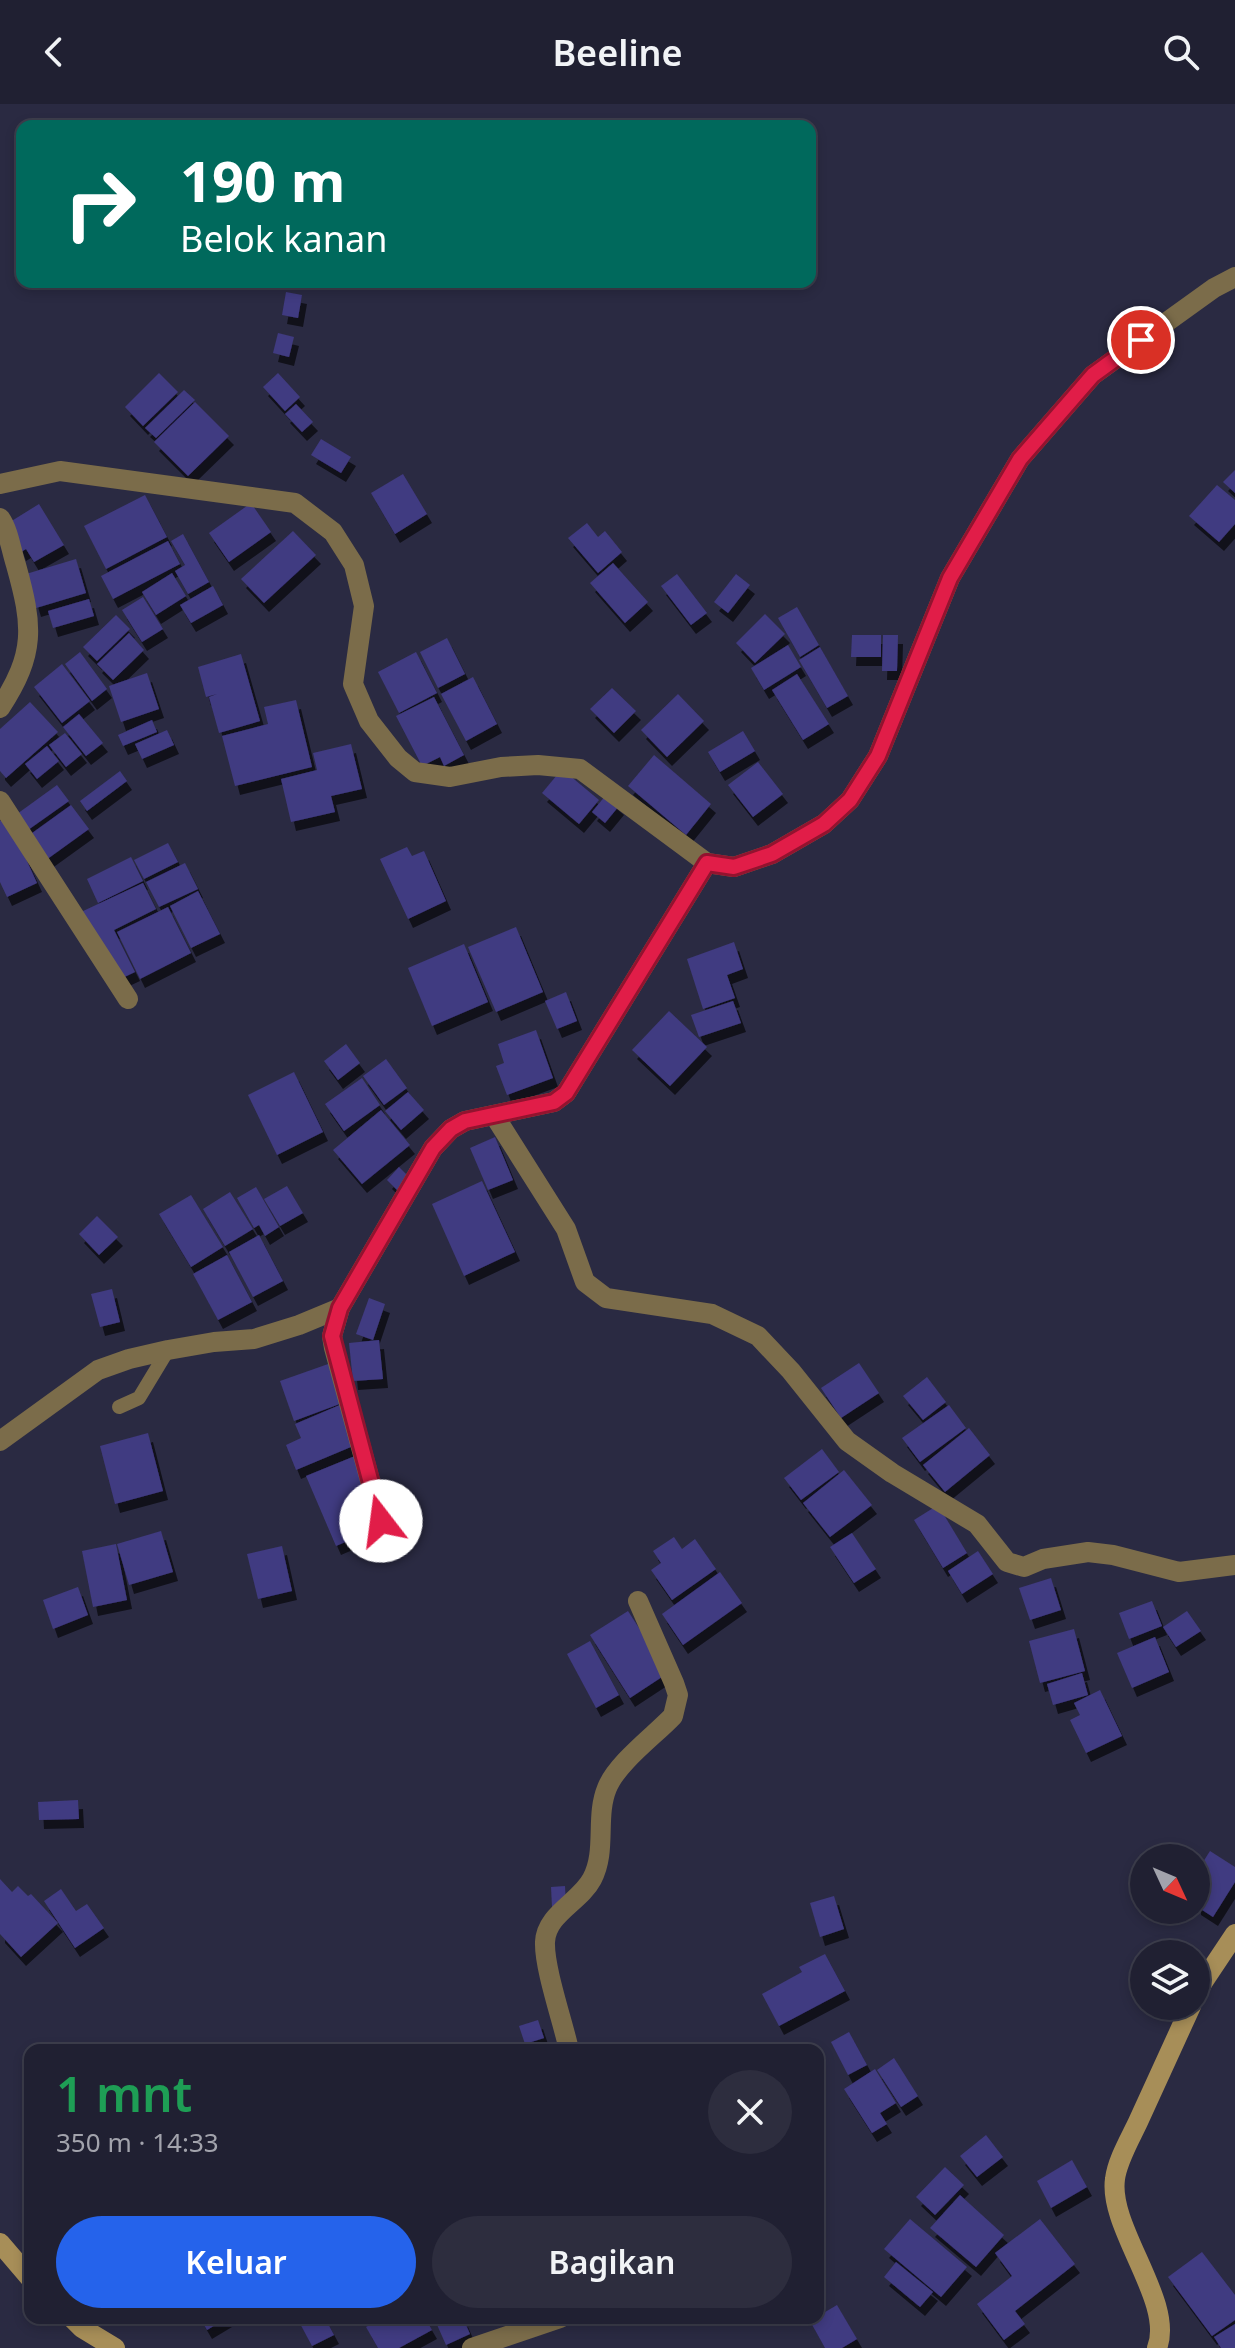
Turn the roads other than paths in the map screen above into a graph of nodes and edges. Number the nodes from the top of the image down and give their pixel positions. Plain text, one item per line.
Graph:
1 (1235, 277) edge
2 (0, 484) edge
3 (0, 518) edge
4 (0, 708) edge
5 (0, 801) edge
6 (707, 863) junction
7 (128, 999) dead end
8 (494, 1115) junction
9 (340, 1308) junction
10 (168, 1350) junction
11 (119, 1407) dead end
12 (0, 1441) edge
13 (381, 1521) dead end
14 (1235, 1565) edge
15 (638, 1601) dead end
16 (1235, 1934) edge
17 (1210, 1972) edge
18 (1185, 2020) edge
19 (568, 2044) edge
20 (0, 2243) edge
21 (24, 2271) edge
22 (78, 2324) edge
23 (542, 2324) edge
24 (115, 2348) edge
25 (472, 2348) edge
26 (1157, 2348) edge

1 - 6 street
2 - 6 street
3 - 4 street
5 - 7 street
6 - 8 street
8 - 9 street
8 - 14 street
9 - 10 street
9 - 13 street
10 - 11 lane
10 - 12 street
15 - 19 street
16 - 17 main road
18 - 26 main road
20 - 21 main road
22 - 24 main road
23 - 25 street

